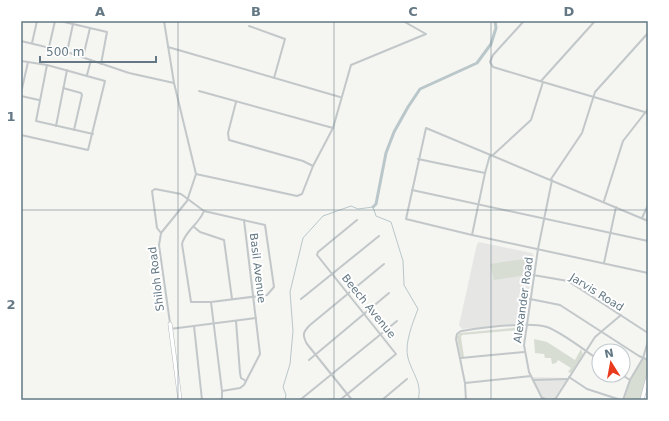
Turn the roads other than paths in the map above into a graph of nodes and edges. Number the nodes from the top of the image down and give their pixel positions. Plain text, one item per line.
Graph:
1 (37, 21) edge
2 (56, 21) edge
3 (60, 21) edge
4 (164, 21) edge
5 (403, 21) edge
6 (524, 21) edge
7 (595, 21) edge
8 (73, 24) junction
9 (249, 26) dead end
10 (90, 28) junction
11 (648, 33) edge
12 (21, 41) edge
13 (32, 42) junction
14 (49, 47) junction
15 (168, 47) junction
16 (67, 52) junction
17 (83, 57) junction
18 (91, 60) junction
19 (21, 61) edge
20 (28, 62) junction
21 (101, 64) junction
22 (47, 65) junction
23 (67, 70) junction
24 (87, 75) junction
25 (274, 78) junction
26 (542, 82) junction
27 (174, 83) junction
28 (64, 88) junction
29 (199, 91) dead end
30 (21, 95) edge
31 (340, 97) junction
32 (593, 97) junction
33 (40, 100) junction
34 (236, 102) junction
35 (648, 109) edge
36 (647, 113) edge
37 (56, 126) junction
38 (333, 128) junction
39 (74, 130) junction
40 (93, 134) junction
41 (21, 135) edge
42 (490, 154) junction
43 (493, 155) junction
44 (418, 159) junction
45 (313, 166) junction
46 (485, 173) junction
47 (196, 174) junction
48 (552, 179) junction
49 (412, 190) junction
50 (188, 198) junction
51 (604, 201) junction
52 (478, 204) junction
53 (648, 205) edge
54 (616, 207) junction
55 (204, 211) junction
56 (544, 218) junction
57 (642, 218) junction
58 (244, 220) junction
59 (357, 220) dead end
60 (648, 221) edge
61 (194, 227) junction
62 (161, 233) junction
63 (611, 233) junction
64 (472, 235) junction
65 (379, 236) dead end
66 (648, 241) edge
67 (538, 249) junction
68 (604, 263) junction
69 (384, 264) dead end
70 (332, 273) junction
71 (648, 273) edge
72 (534, 276) junction
73 (389, 293) dead end
74 (348, 294) junction
75 (253, 297) junction
76 (232, 299) junction
77 (301, 299) dead end
78 (530, 299) junction
79 (211, 302) junction
80 (365, 314) junction
81 (620, 315) junction
82 (256, 318) junction
83 (236, 321) junction
84 (397, 321) dead end
85 (214, 323) junction
86 (526, 325) junction
87 (170, 326) junction
88 (194, 326) junction
89 (600, 331) junction
90 (648, 333) edge
91 (381, 334) junction
92 (648, 341) edge
93 (586, 351) junction
94 (524, 352) junction
95 (315, 354) junction
96 (591, 354) edge
97 (461, 358) junction
98 (643, 358) junction
99 (309, 360) dead end
100 (648, 360) edge
101 (332, 374) junction
102 (531, 376) junction
103 (648, 377) edge
104 (568, 378) junction
105 (631, 378) edge
106 (407, 380) dead end
107 (533, 380) junction
108 (246, 381) junction
109 (648, 382) edge
110 (465, 383) junction
111 (629, 383) edge
112 (222, 391) junction
113 (347, 394) junction
114 (222, 399) edge
115 (543, 399) edge
116 (555, 399) edge
117 (180, 400) edge
118 (202, 400) edge
119 (219, 400) edge
120 (300, 400) edge
121 (340, 400) edge
122 (352, 400) edge
123 (382, 400) edge
124 (466, 400) edge
125 (547, 400) edge
126 (552, 400) edge
127 (622, 400) edge
128 (642, 400) edge

1 - 13 street
2 - 14 street
3 - 8 street
4 - 15 street
5 - 31 street
6 - 26 street
7 - 26 street
8 - 10 street
8 - 16 street
9 - 25 street
10 - 17 street
10 - 21 street
11 - 32 street
12 - 13 street
13 - 14 street
14 - 16 street
15 - 25 street
15 - 27 street
16 - 17 street
17 - 18 street
18 - 21 street
18 - 24 street
19 - 20 street
20 - 22 street
20 - 30 street
21 - 27 street
22 - 23 street
22 - 33 street
23 - 24 street
23 - 28 street
24 - 40 street
25 - 31 street
26 - 32 street
26 - 43 street
27 - 47 street
28 - 37 street
28 - 39 street
29 - 34 street
30 - 33 street
31 - 38 street
32 - 36 street
32 - 48 street
33 - 37 street
34 - 38 street
34 - 45 street
35 - 36 street
36 - 51 street
37 - 39 street
38 - 45 street
39 - 40 street
40 - 41 street
42 - 43 street
42 - 44 street
42 - 46 street
43 - 48 street
44 - 46 street
44 - 49 street
45 - 47 street
46 - 52 street
47 - 50 street
48 - 51 street
48 - 56 street, Alexander Road
49 - 52 street
49 - 64 street
50 - 55 street
50 - 62 street
50 - 62 street, Shiloh Road
51 - 54 street
52 - 56 street
52 - 64 street
53 - 57 street
54 - 57 street
54 - 63 street
55 - 58 street
55 - 61 street
56 - 63 street
56 - 67 street, Alexander Road
57 - 60 street
58 - 75 street, Basil Avenue
58 - 75 street
59 - 70 street, Beech Avenue
61 - 76 street
61 - 79 street
62 - 87 street, Shiloh Road
63 - 66 street
63 - 68 street
64 - 67 street
65 - 70 street
67 - 68 street
67 - 72 street, Alexander Road
68 - 71 street
69 - 74 street
70 - 74 street, Beech Avenue
70 - 77 street
72 - 78 street, Alexander Road
72 - 81 street, Jarvis Road
73 - 80 street
74 - 80 street, Beech Avenue
74 - 95 street
75 - 76 street
75 - 82 street, Basil Avenue
76 - 79 street
78 - 86 street, Alexander Road
78 - 89 street
79 - 85 street
80 - 91 street, Beech Avenue
80 - 95 street
81 - 89 street
81 - 90 street, Jarvis Road
82 - 83 street
82 - 108 street, Basil Avenue
83 - 85 street
83 - 108 street
84 - 91 street
85 - 88 street
85 - 112 street
86 - 93 street
86 - 94 street, Alexander Road
86 - 97 street
87 - 88 street
87 - 117 street
88 - 118 street
89 - 93 street
89 - 98 street
91 - 101 street
91 - 113 street, Beech Avenue
92 - 98 street
93 - 96 street
93 - 104 street
94 - 97 street
94 - 102 street, Alexander Road
95 - 99 street
95 - 101 street
97 - 110 street
98 - 100 street
98 - 105 street
101 - 113 street
101 - 120 street
102 - 107 street, Alexander Road
102 - 110 street
103 - 128 street
104 - 107 street
104 - 116 street
104 - 127 street
106 - 123 street
107 - 115 street, Alexander Road
108 - 112 street
109 - 128 street
110 - 124 street
111 - 127 street
112 - 114 street
113 - 121 street, Beech Avenue
113 - 122 street
114 - 119 street
115 - 125 street, Alexander Road
116 - 126 street

